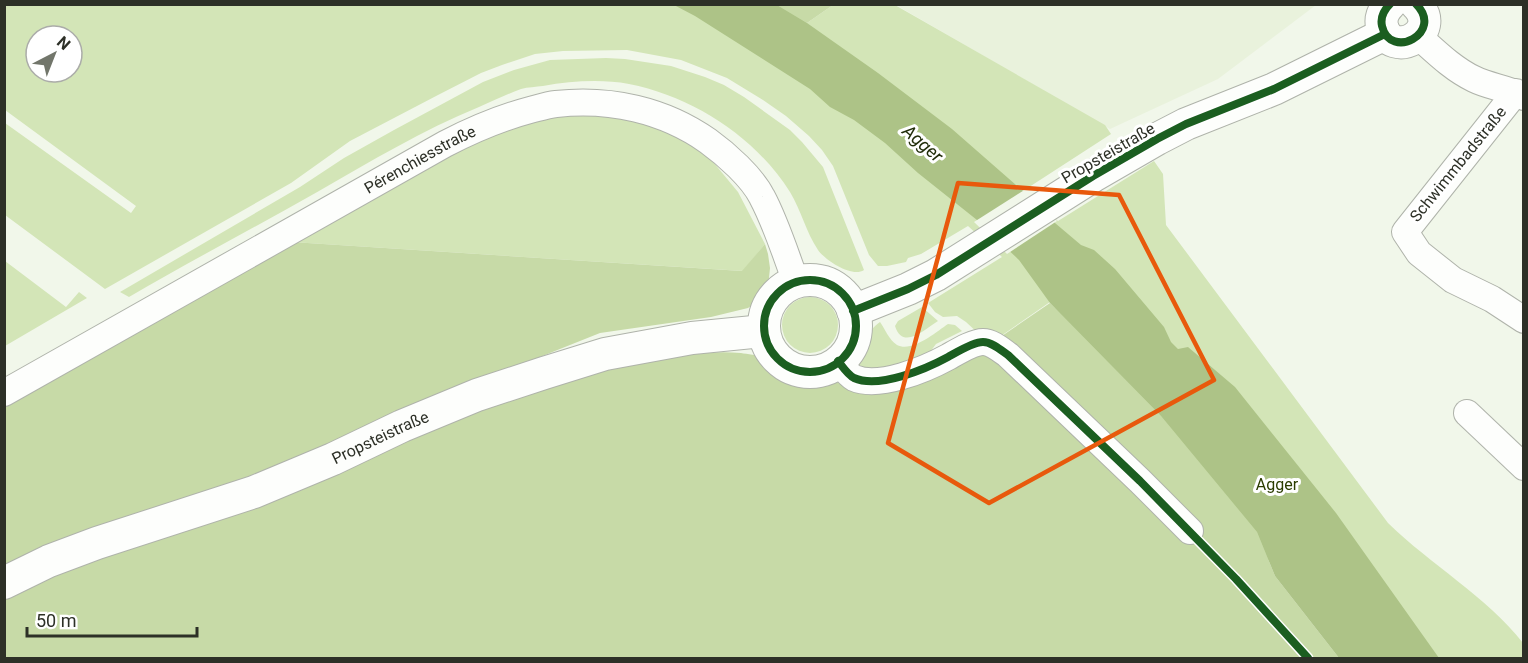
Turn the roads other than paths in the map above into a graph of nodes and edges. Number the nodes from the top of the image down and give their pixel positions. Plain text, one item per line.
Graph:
1 (1404, 13) edge
2 (1520, 95) edge
3 (796, 282) junction
4 (853, 311) junction
5 (1524, 320) edge
6 (764, 331) junction
7 (838, 361) junction
8 (4, 393) edge
9 (1467, 413) dead end
10 (1524, 467) edge
11 (1190, 531) dead end
12 (4, 583) edge

1 - 2 street
1 - 4 street, Propsteistraße
2 - 5 street, Schwimmbadstraße
3 - 4 street
3 - 6 street
3 - 8 street, Pérenchiesstraße
4 - 7 street
6 - 7 street
6 - 12 street, Propsteistraße
7 - 11 street
9 - 10 street

